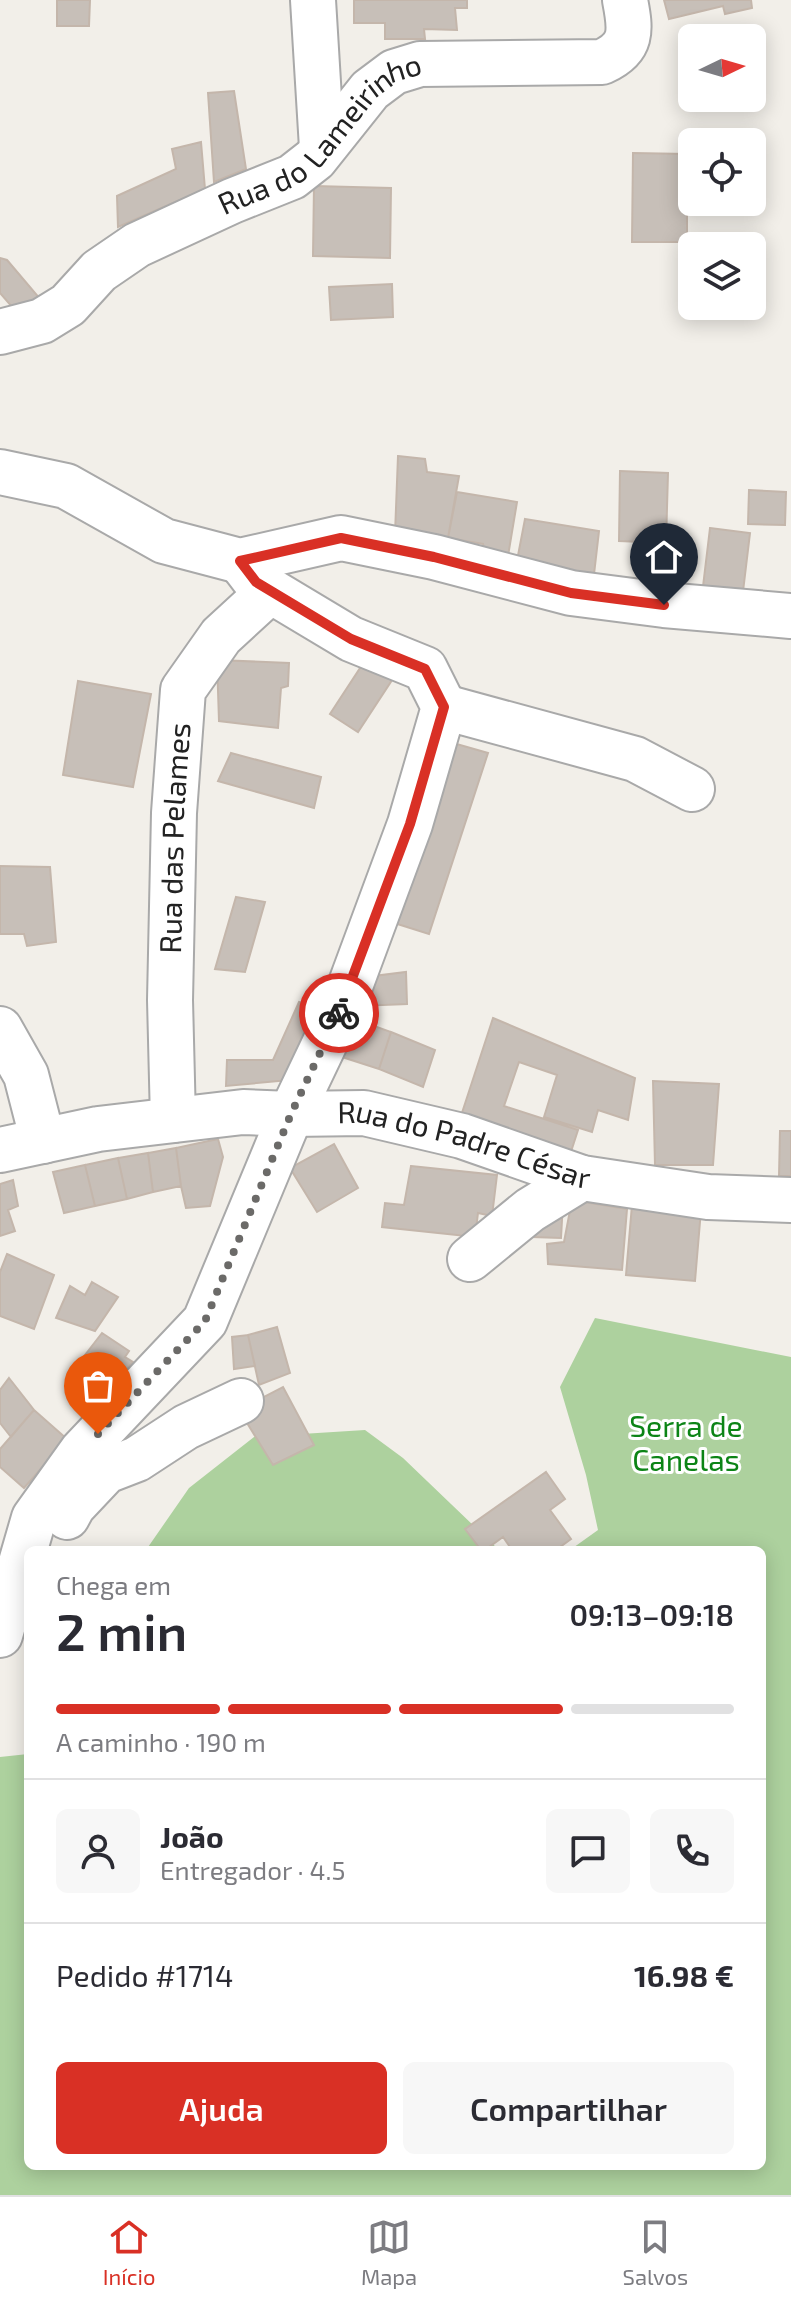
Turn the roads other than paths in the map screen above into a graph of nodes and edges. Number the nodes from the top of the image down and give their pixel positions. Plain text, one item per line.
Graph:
1 (313, 0) edge
2 (625, 0) edge
3 (322, 148) junction
4 (0, 332) edge
5 (0, 472) edge
6 (255, 576) junction
7 (791, 616) edge
8 (444, 707) junction
9 (692, 789) dead end
10 (0, 1029) edge
11 (291, 1114) junction
12 (173, 1120) junction
13 (43, 1141) junction
14 (0, 1150) edge
15 (582, 1178) junction
16 (791, 1200) edge
17 (470, 1259) dead end
18 (241, 1401) dead end
19 (28, 1546) edge
20 (51, 1546) edge
21 (20, 1581) edge
22 (0, 1635) edge

1 - 3 street
2 - 3 street, Rua do Lameirinho
3 - 4 street, Rua do Lameirinho
5 - 6 street
6 - 7 street
6 - 8 street
6 - 12 street, Rua das Pelames
8 - 9 street
8 - 11 street
10 - 13 street
11 - 12 street, Rua do Padre César
11 - 15 street, Rua do Padre César
11 - 19 street
12 - 13 street, Rua do Padre César
13 - 14 street, Rua do Padre César
15 - 16 street, Rua do Padre César
15 - 17 street
18 - 20 street
21 - 22 street

